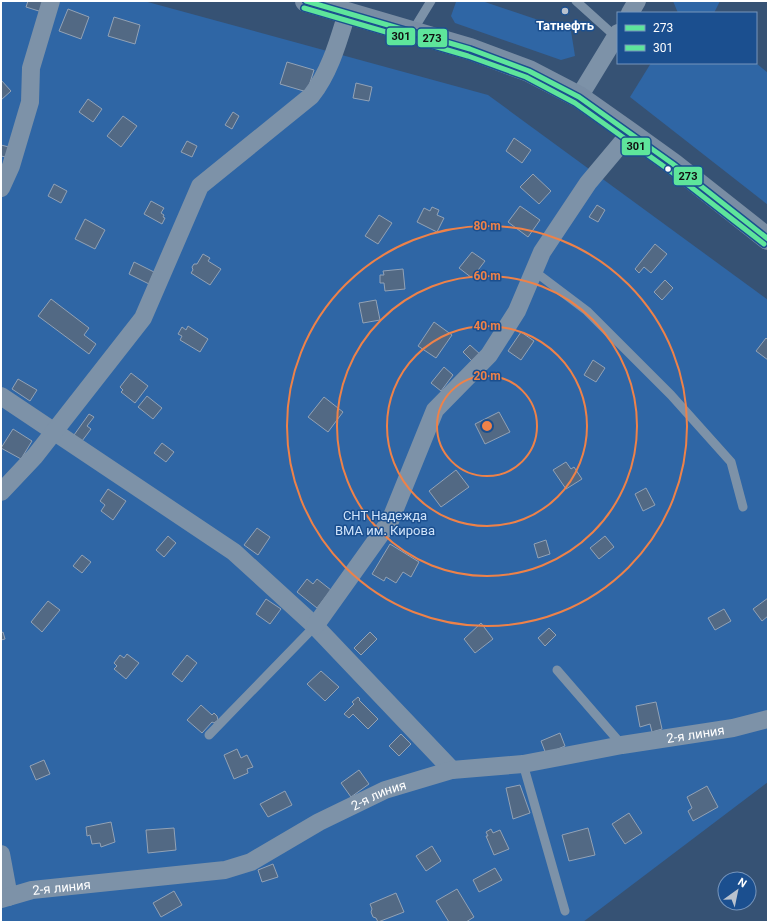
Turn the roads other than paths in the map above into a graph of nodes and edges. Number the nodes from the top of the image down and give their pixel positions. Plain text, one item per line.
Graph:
1 (51, 1) edge
2 (306, 1) edge
3 (431, 1) edge
4 (576, 1) edge
5 (637, 1) edge
6 (631, 12) edge
7 (347, 13) junction
8 (412, 32) junction
9 (617, 35) edge
10 (579, 97) junction
11 (630, 133) junction
12 (1, 188) edge
13 (768, 238) edge
14 (534, 271) junction
15 (1, 396) edge
16 (53, 432) junction
17 (1, 492) edge
18 (743, 507) dead end
19 (315, 626) junction
20 (557, 670) dead end
21 (768, 719) edge
22 (209, 735) dead end
23 (622, 745) junction
24 (523, 764) junction
25 (452, 770) junction
26 (1, 854) edge
27 (5, 898) edge
28 (565, 911) dead end

1 - 12 street
2 - 7 main road
3 - 8 lane
4 - 9 lane
5 - 6 street
7 - 8 main road
7 - 16 street
8 - 10 main road
9 - 10 street
10 - 11 main road
11 - 13 main road
11 - 14 street
14 - 18 lane
14 - 19 street
15 - 16 street
16 - 17 street
16 - 19 street
19 - 22 lane
19 - 25 street
20 - 23 lane
21 - 23 street, 2-я линия
23 - 24 street, 2-я линия
24 - 25 street, 2-я линия
24 - 28 lane
25 - 27 street, 2-я линия
26 - 27 street

